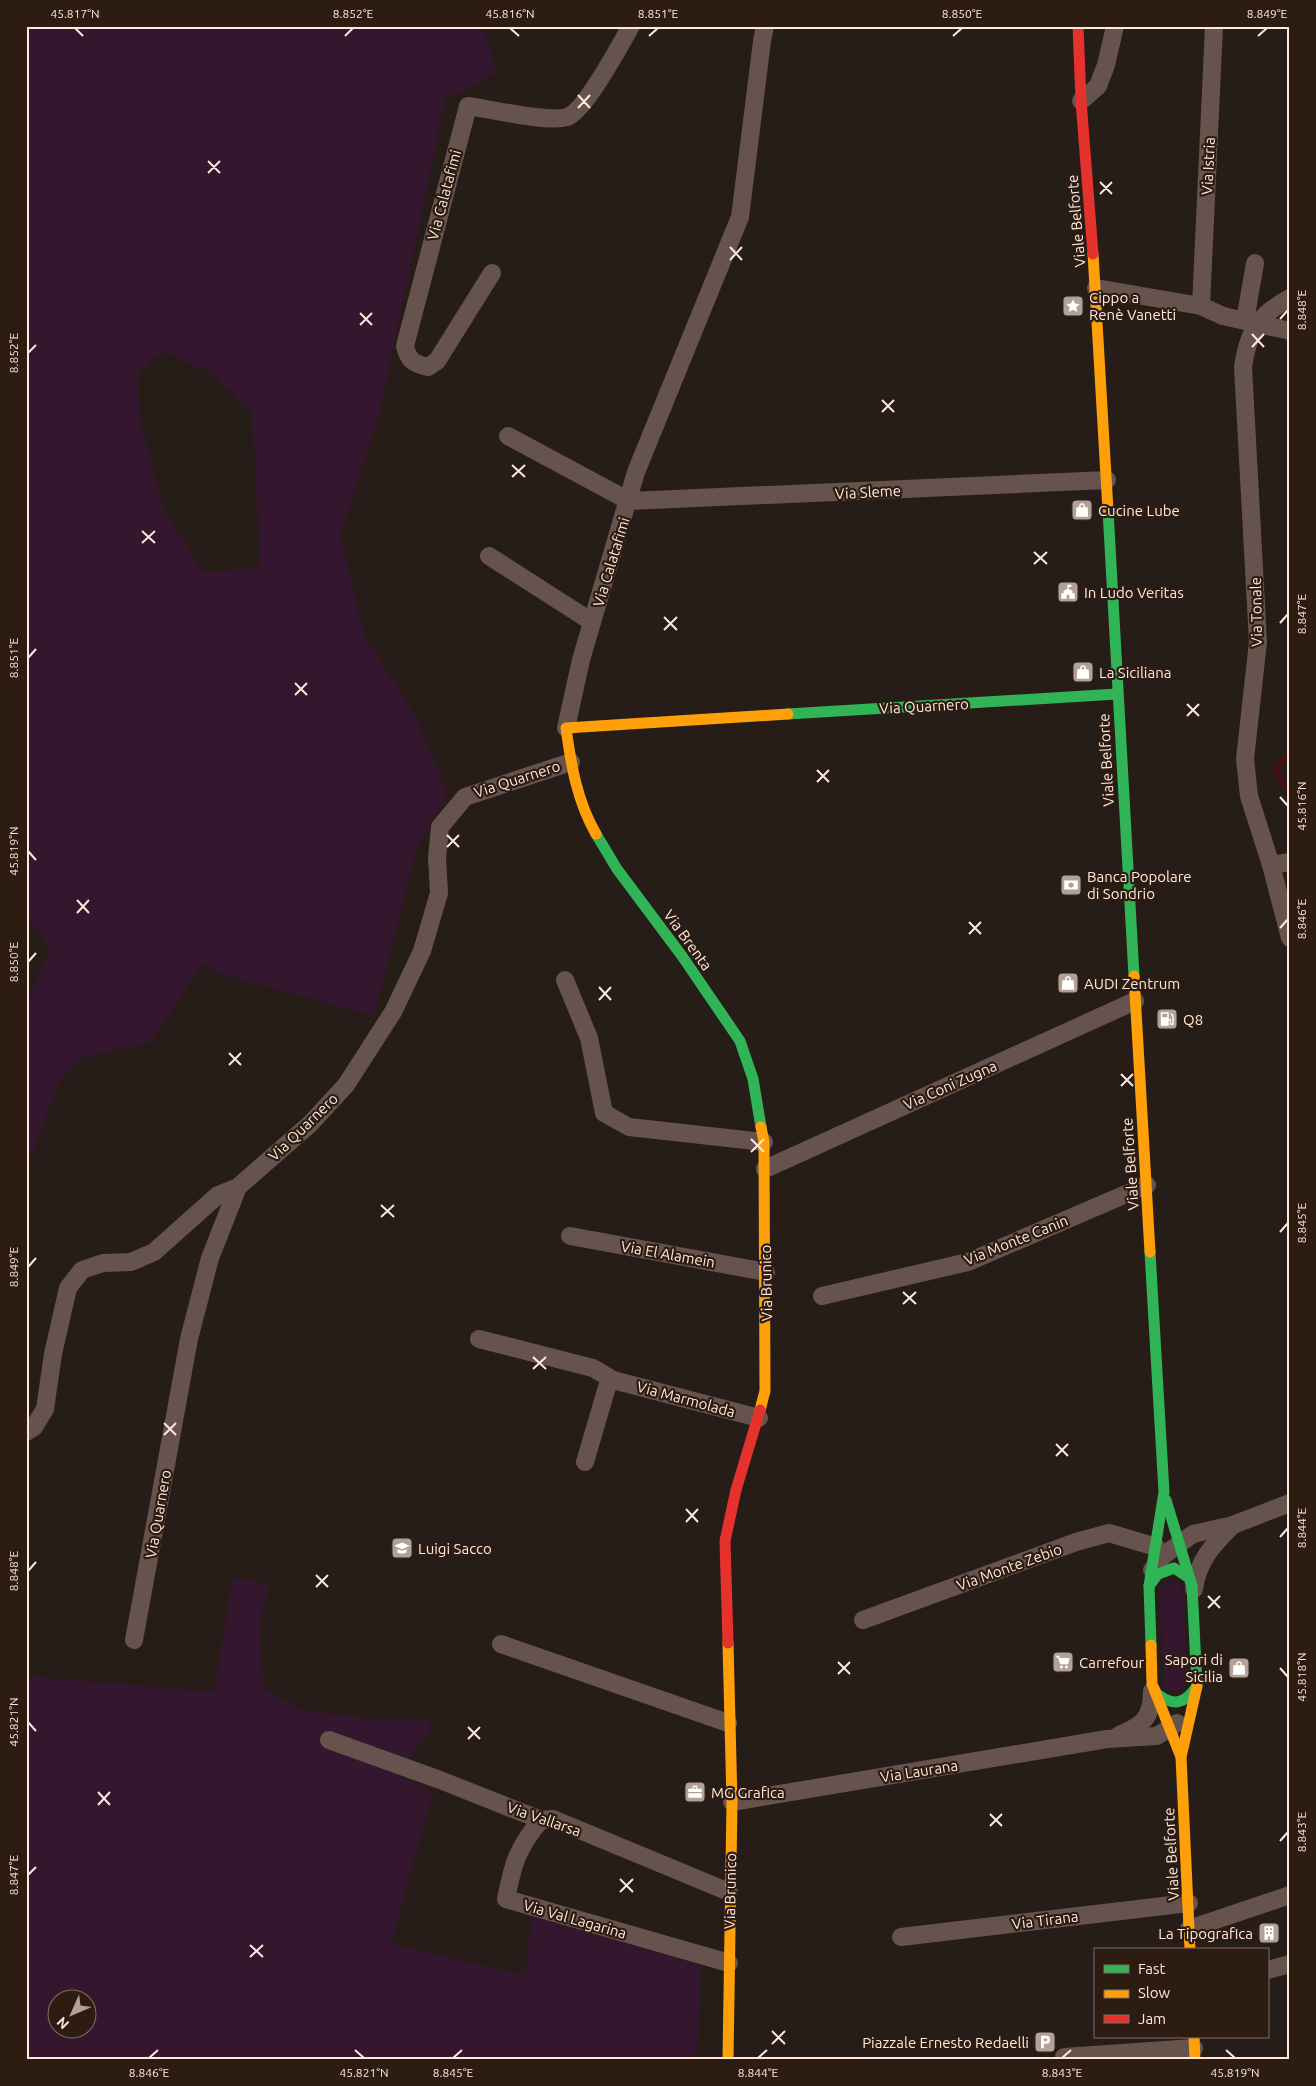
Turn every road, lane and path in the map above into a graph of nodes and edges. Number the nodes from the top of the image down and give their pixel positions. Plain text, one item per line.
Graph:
1 (631, 26) edge
2 (766, 26) edge
3 (1078, 26) edge
4 (1115, 26) edge
5 (1214, 26) edge
6 (1081, 101) junction
7 (1254, 263) dead end
8 (492, 272) dead end
9 (1096, 288) junction
10 (1290, 298) edge
11 (1201, 306) junction
12 (1246, 315) dead end
13 (1290, 331) edge
14 (508, 436) dead end
15 (1107, 480) junction
16 (629, 501) junction
17 (489, 556) dead end
18 (592, 622) junction
19 (1117, 694) junction
20 (566, 728) junction
21 (571, 762) junction
22 (1290, 862) edge
23 (1271, 865) junction
24 (1290, 938) edge
25 (565, 980) dead end
26 (1135, 1001) junction
27 (764, 1142) junction
28 (765, 1169) junction
29 (1147, 1185) junction
30 (238, 1187) junction
31 (570, 1236) dead end
32 (766, 1272) junction
33 (822, 1296) dead end
34 (479, 1339) dead end
35 (614, 1380) junction
36 (758, 1418) junction
37 (26, 1432) edge
38 (585, 1462) dead end
39 (1164, 1492) junction
40 (1290, 1503) edge
41 (1233, 1525) junction
42 (1179, 1544) junction
43 (1156, 1547) junction
44 (1150, 1578) junction
45 (1192, 1592) junction
46 (863, 1620) dead end
47 (134, 1640) dead end
48 (501, 1644) dead end
49 (1153, 1688) junction
50 (1196, 1693) junction
51 (728, 1723) junction
52 (1168, 1729) junction
53 (329, 1740) dead end
54 (1106, 1740) junction
55 (1180, 1757) junction
56 (732, 1802) junction
57 (541, 1820) junction
58 (729, 1892) junction
59 (1290, 1895) edge
60 (1189, 1903) junction
61 (1189, 1929) junction
62 (901, 1937) dead end
63 (1190, 1948) edge
64 (729, 1963) junction
65 (1290, 1964) edge
66 (1268, 1970) edge
67 (1194, 2048) edge
68 (1064, 2057) dead end
69 (728, 2060) edge

1 - 8 street, Via Calatafimi
2 - 16 street, Via Calatafimi
3 - 6 main road, Viale Belforte
4 - 6 street
5 - 11 street, Via Istria
6 - 9 main road, Viale Belforte
7 - 12 street
9 - 11 street
9 - 15 main road, Viale Belforte
10 - 23 street, Via Tonale
11 - 13 street, bridge
14 - 16 street, Via Calatafimi
15 - 16 street, Via Sleme
15 - 19 main road, Viale Belforte
16 - 18 street, Via Calatafimi
17 - 18 street, Via Calatafimi
18 - 20 street, Via Calatafimi
19 - 20 main road, Via Quarnero
19 - 26 main road, Viale Belforte
20 - 21 main road, Via Quarnero
21 - 27 main road, Via Brenta
21 - 30 street, Via Quarnero
22 - 23 street
23 - 24 street, Via Tonale
25 - 27 street
26 - 28 street, Via Coni Zugna
26 - 29 main road, Viale Belforte
27 - 28 main road, Via Brunico
28 - 32 main road, Via Brunico
29 - 33 street, Via Monte Canin
29 - 39 main road, Viale Belforte
30 - 37 street, Via Quarnero
30 - 47 street, Via Quarnero
31 - 32 street, Via El Alamein
32 - 36 main road, Via Brunico
34 - 35 street, Via Marmolada
35 - 36 street, Via Marmolada
35 - 38 street
36 - 51 main road, Via Brunico
39 - 42 main road, Viale Belforte
39 - 43 main road, Viale Belforte
40 - 41 street
41 - 42 street
41 - 45 street
42 - 44 street
42 - 45 main road, Viale Belforte
43 - 44 main road, Viale Belforte
43 - 46 street, Via Monte Zebio
44 - 45 main road
44 - 49 main road, Viale Belforte
45 - 50 main road, Viale Belforte
48 - 51 street
49 - 50 main road
49 - 52 main road, Viale Belforte
49 - 54 street, Via Laurana
50 - 52 street, Via Laurana
50 - 55 main road, Viale Belforte
51 - 56 main road, Via Brunico
52 - 54 street, Via Laurana
52 - 55 main road, Viale Belforte
53 - 57 street, Via Vallarsa
54 - 56 street, Via Laurana
55 - 60 main road, Viale Belforte
56 - 58 main road, Via Brunico
57 - 58 street, Via Vallarsa
57 - 64 street, Via Val Lagarina
58 - 64 main road, Via Brunico
59 - 61 street
60 - 61 main road, Viale Belforte
60 - 62 street, Via Tirana
61 - 63 main road, Viale Belforte
64 - 69 main road, Via Brunico
65 - 66 street
67 - 68 street

